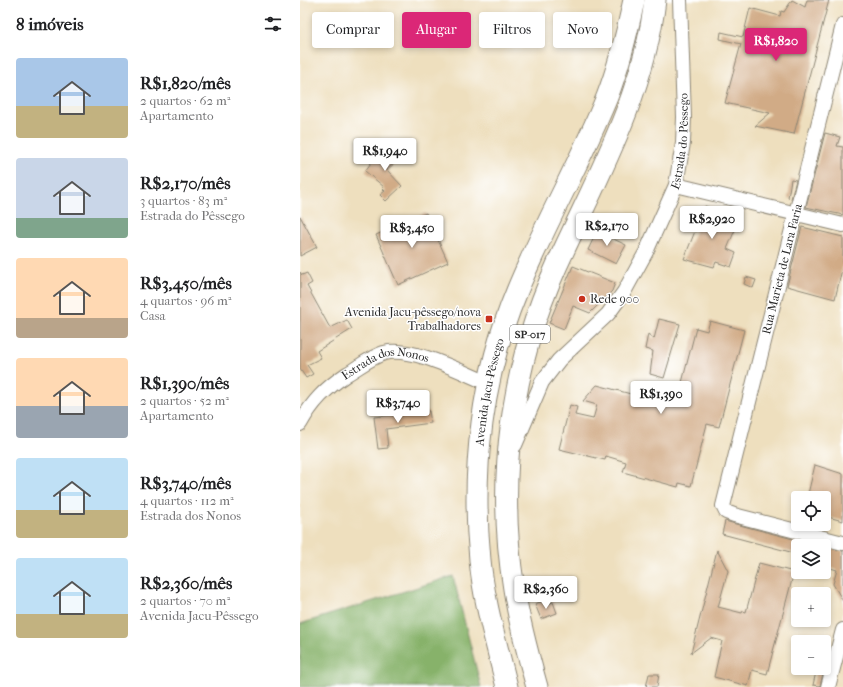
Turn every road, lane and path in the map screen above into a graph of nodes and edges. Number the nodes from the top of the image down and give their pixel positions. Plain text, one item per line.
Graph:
1 (634, 0) edge
2 (655, 0) edge
3 (680, 0) edge
4 (843, 25) edge
5 (676, 185) junction
6 (796, 213) junction
7 (843, 225) edge
8 (488, 383) junction
9 (300, 424) edge
10 (507, 470) junction
11 (843, 543) edge
12 (843, 630) edge
13 (507, 687) edge
14 (537, 687) edge
15 (828, 687) edge

1 - 8 highway, Avenida Jacu-Pêssego / SP-017
2 - 10 highway, Avenida Jacu-Pêssego / SP-017
3 - 5 street, Estrada do Pêssego
4 - 6 street, Rua Marieta de Lara Faria
5 - 6 street
5 - 10 street, Estrada do Pêssego
6 - 7 street
6 - 11 street, Rua Marieta de Lara Faria
8 - 9 street, Estrada dos Nonos
8 - 13 highway, Avenida Jacu-Pêssego / SP-017
10 - 14 highway, Avenida Jacu-Pêssego / SP-017
12 - 15 street

